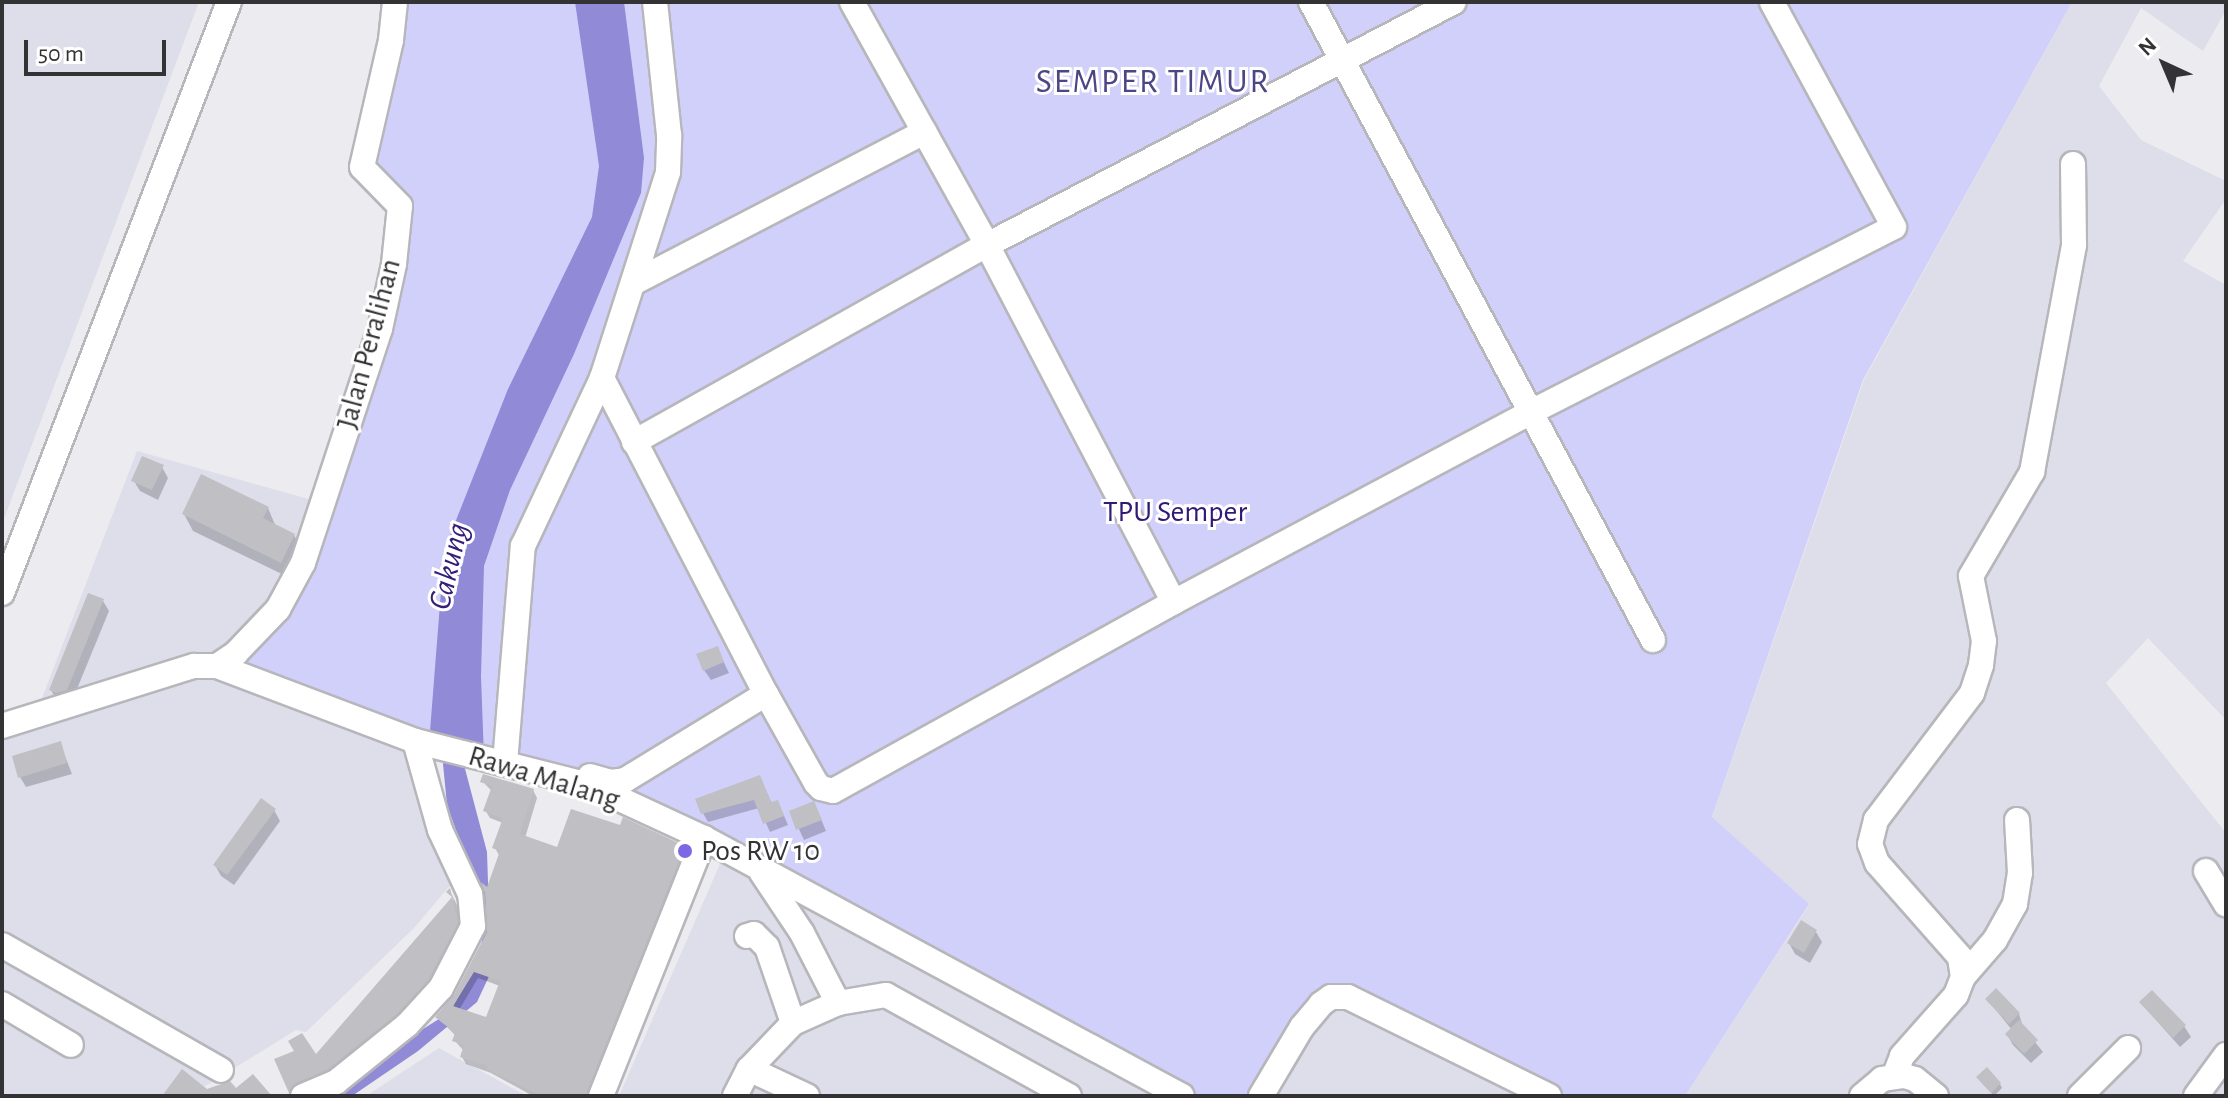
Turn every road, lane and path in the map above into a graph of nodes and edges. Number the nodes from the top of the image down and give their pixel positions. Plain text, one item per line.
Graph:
1 (229, 2) edge
2 (395, 2) edge
3 (655, 2) edge
4 (852, 2) edge
5 (1311, 2) edge
6 (1454, 2) edge
7 (1772, 2) edge
8 (1341, 62) junction
9 (924, 132) junction
10 (2073, 164) dead end
11 (987, 245) junction
12 (635, 282) junction
13 (602, 378) junction
14 (1531, 412) junction
15 (634, 442) junction
16 (2, 593) edge
17 (1174, 602) junction
18 (1653, 640) dead end
19 (217, 666) junction
20 (766, 694) junction
21 (2, 726) edge
22 (420, 742) junction
23 (499, 755) junction
24 (2017, 820) dead end
25 (704, 838) junction
26 (758, 868) junction
27 (2206, 871) dead end
28 (2226, 904) edge
29 (747, 936) dead end
30 (2, 945) edge
31 (1963, 977) junction
32 (838, 1003) junction
33 (2, 1004) edge
34 (793, 1023) junction
35 (71, 1045) dead end
36 (2128, 1048) dead end
37 (2226, 1055) edge
38 (749, 1069) junction
39 (221, 1070) dead end
40 (1894, 1077) junction
41 (303, 1096) edge
42 (601, 1096) edge
43 (735, 1096) edge
44 (807, 1096) edge
45 (1069, 1096) edge
46 (1182, 1096) edge
47 (1261, 1096) edge
48 (1549, 1096) edge
49 (1862, 1096) edge
50 (1936, 1096) edge
51 (2080, 1096) edge
52 (2196, 1096) edge

1 - 16 street
2 - 19 street, Jalan Peralihan
3 - 12 street
4 - 9 street
5 - 8 street
6 - 8 street
7 - 14 street
8 - 11 street
8 - 14 street
9 - 11 street
9 - 12 street
10 - 31 street
11 - 15 street
11 - 17 street
12 - 13 street
13 - 15 street
13 - 23 street
14 - 17 street
14 - 18 street
15 - 20 street
17 - 20 street
19 - 21 street, Rawa Malang
19 - 22 street, Rawa Malang
20 - 23 street
22 - 23 street, Rawa Malang
22 - 41 street
23 - 25 street, Rawa Malang
24 - 31 street
25 - 26 street, Rawa Malang
25 - 42 street
26 - 32 street
26 - 46 street, Rawa Malang
27 - 28 street
29 - 34 street
30 - 39 street
31 - 40 street
32 - 34 street
32 - 45 street
33 - 35 street
34 - 38 street
36 - 51 street
37 - 52 street
38 - 43 street
38 - 44 street
40 - 49 street
40 - 50 street
47 - 48 street

